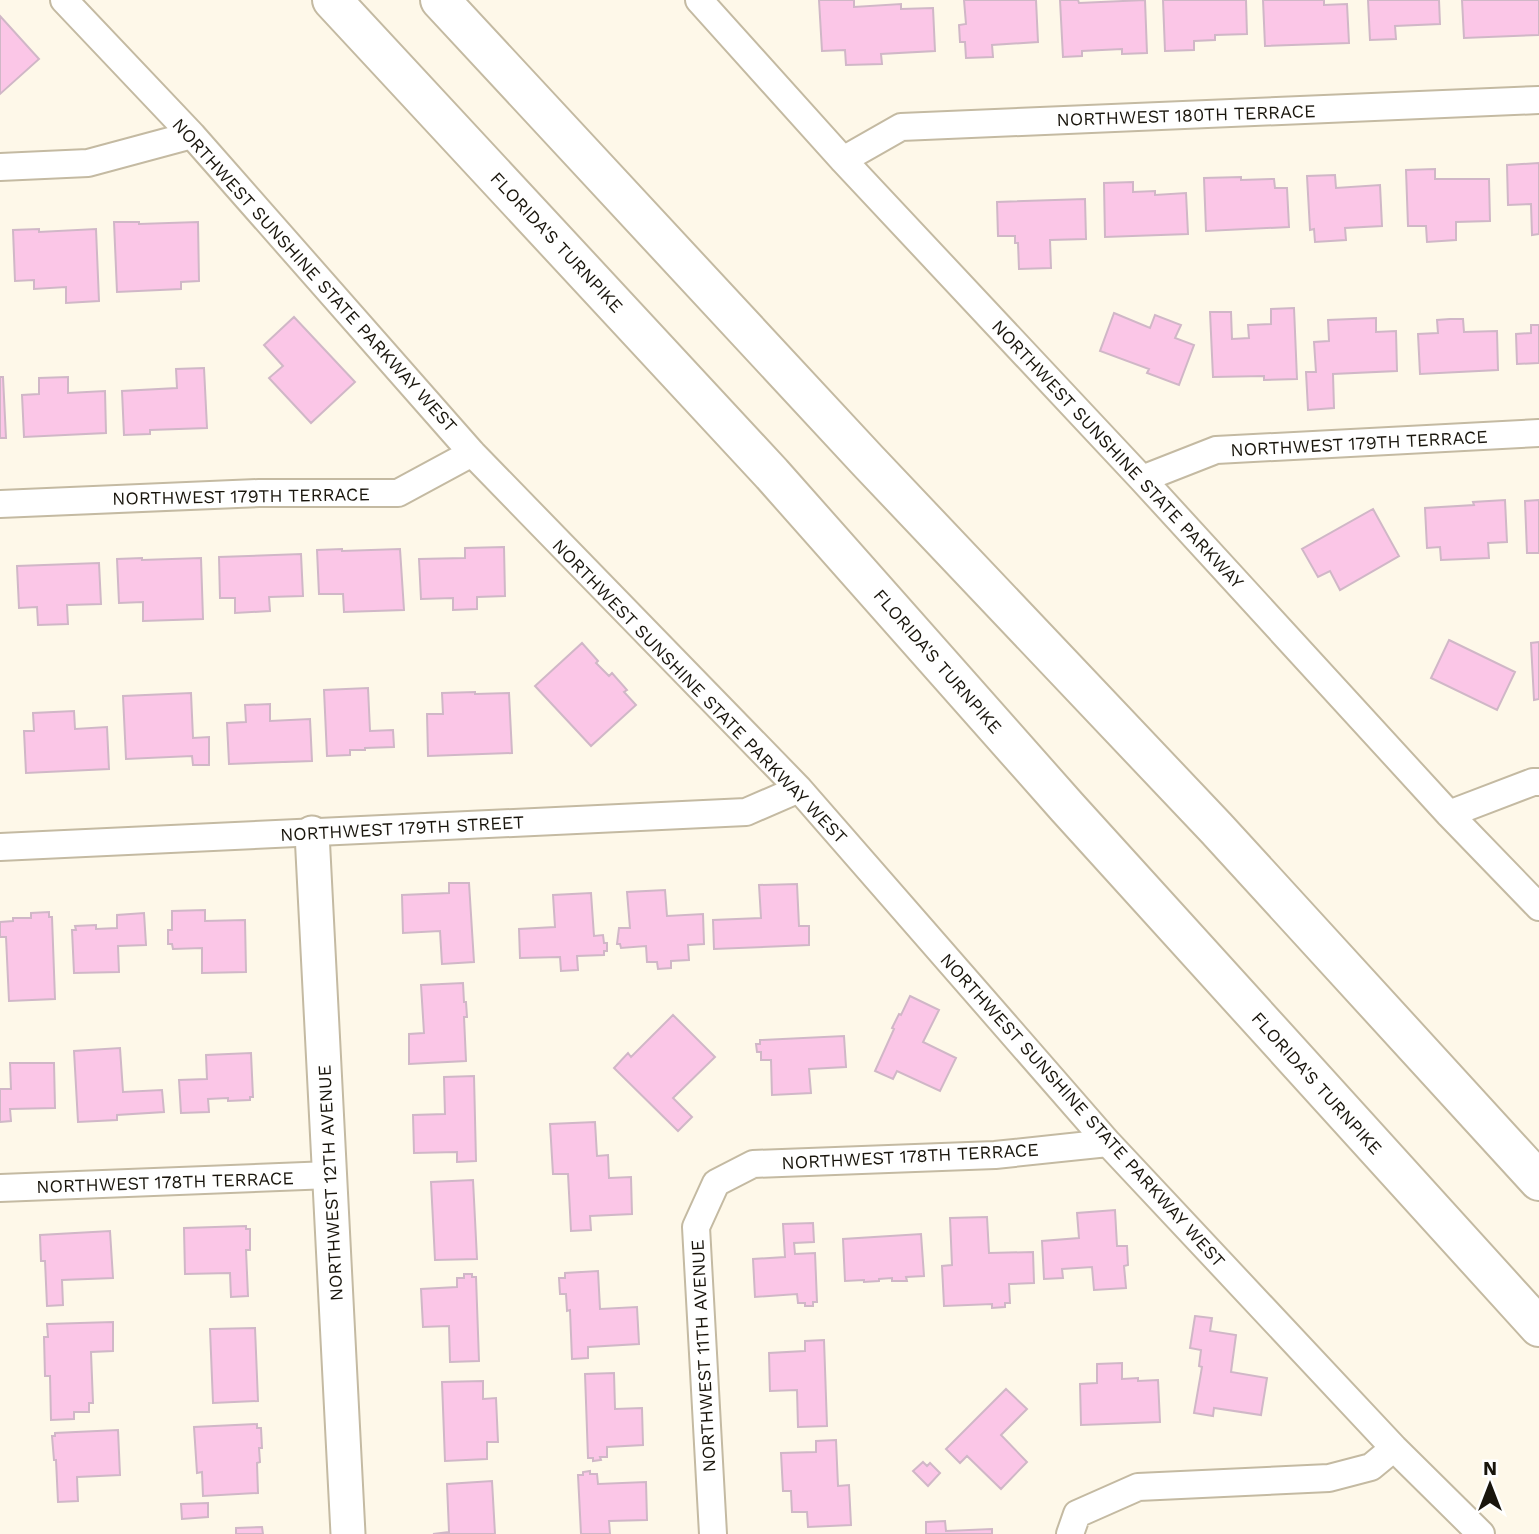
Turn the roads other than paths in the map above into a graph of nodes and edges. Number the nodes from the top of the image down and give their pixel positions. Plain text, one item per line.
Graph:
1 (64, 0) edge
2 (332, 0) edge
3 (440, 0) edge
4 (699, 0) edge
5 (1539, 100) edge
6 (192, 135) junction
7 (843, 160) junction
8 (0, 167) edge
9 (1539, 433) edge
10 (472, 453) junction
11 (1142, 479) junction
12 (0, 504) edge
13 (1539, 782) edge
14 (799, 789) junction
15 (1450, 814) junction
16 (312, 833) junction
17 (0, 847) edge
18 (1539, 907) edge
19 (1108, 1143) junction
20 (330, 1175) junction
21 (1539, 1181) edge
22 (716, 1183) joint
23 (0, 1188) edge
24 (1539, 1328) edge
25 (1394, 1448) junction
26 (1073, 1524) edge
27 (348, 1534) edge
28 (713, 1534) edge
29 (1482, 1534) edge

1 - 6 street, NORTHWEST SUNSHINE STATE PARKWAY WEST
2 - 24 highway, FLORIDA'S TURNPIKE
3 - 21 highway
4 - 7 street, NORTHWEST SUNSHINE STATE PARKWAY
5 - 7 street, NORTHWEST 180TH TERRACE
6 - 8 street
6 - 10 street, NORTHWEST SUNSHINE STATE PARKWAY WEST
7 - 11 street, NORTHWEST SUNSHINE STATE PARKWAY
9 - 11 street, NORTHWEST 179TH TERRACE
10 - 12 street, NORTHWEST 179TH TERRACE
10 - 14 street, NORTHWEST SUNSHINE STATE PARKWAY WEST
11 - 15 street, NORTHWEST SUNSHINE STATE PARKWAY
13 - 15 street
14 - 16 street, NORTHWEST 179TH STREET
14 - 19 street, NORTHWEST SUNSHINE STATE PARKWAY WEST
15 - 18 street, NORTHWEST SUNSHINE STATE PARKWAY
16 - 17 street, NORTHWEST 179TH STREET
16 - 20 street, NORTHWEST 12TH AVENUE
19 - 22 street, NORTHWEST 178TH TERRACE
19 - 25 street, NORTHWEST SUNSHINE STATE PARKWAY WEST
20 - 23 street, NORTHWEST 178TH TERRACE
20 - 27 street, NORTHWEST 12TH AVENUE
22 - 28 street, NORTHWEST 11TH AVENUE
25 - 26 street
25 - 29 street, NORTHWEST SUNSHINE STATE PARKWAY WEST

